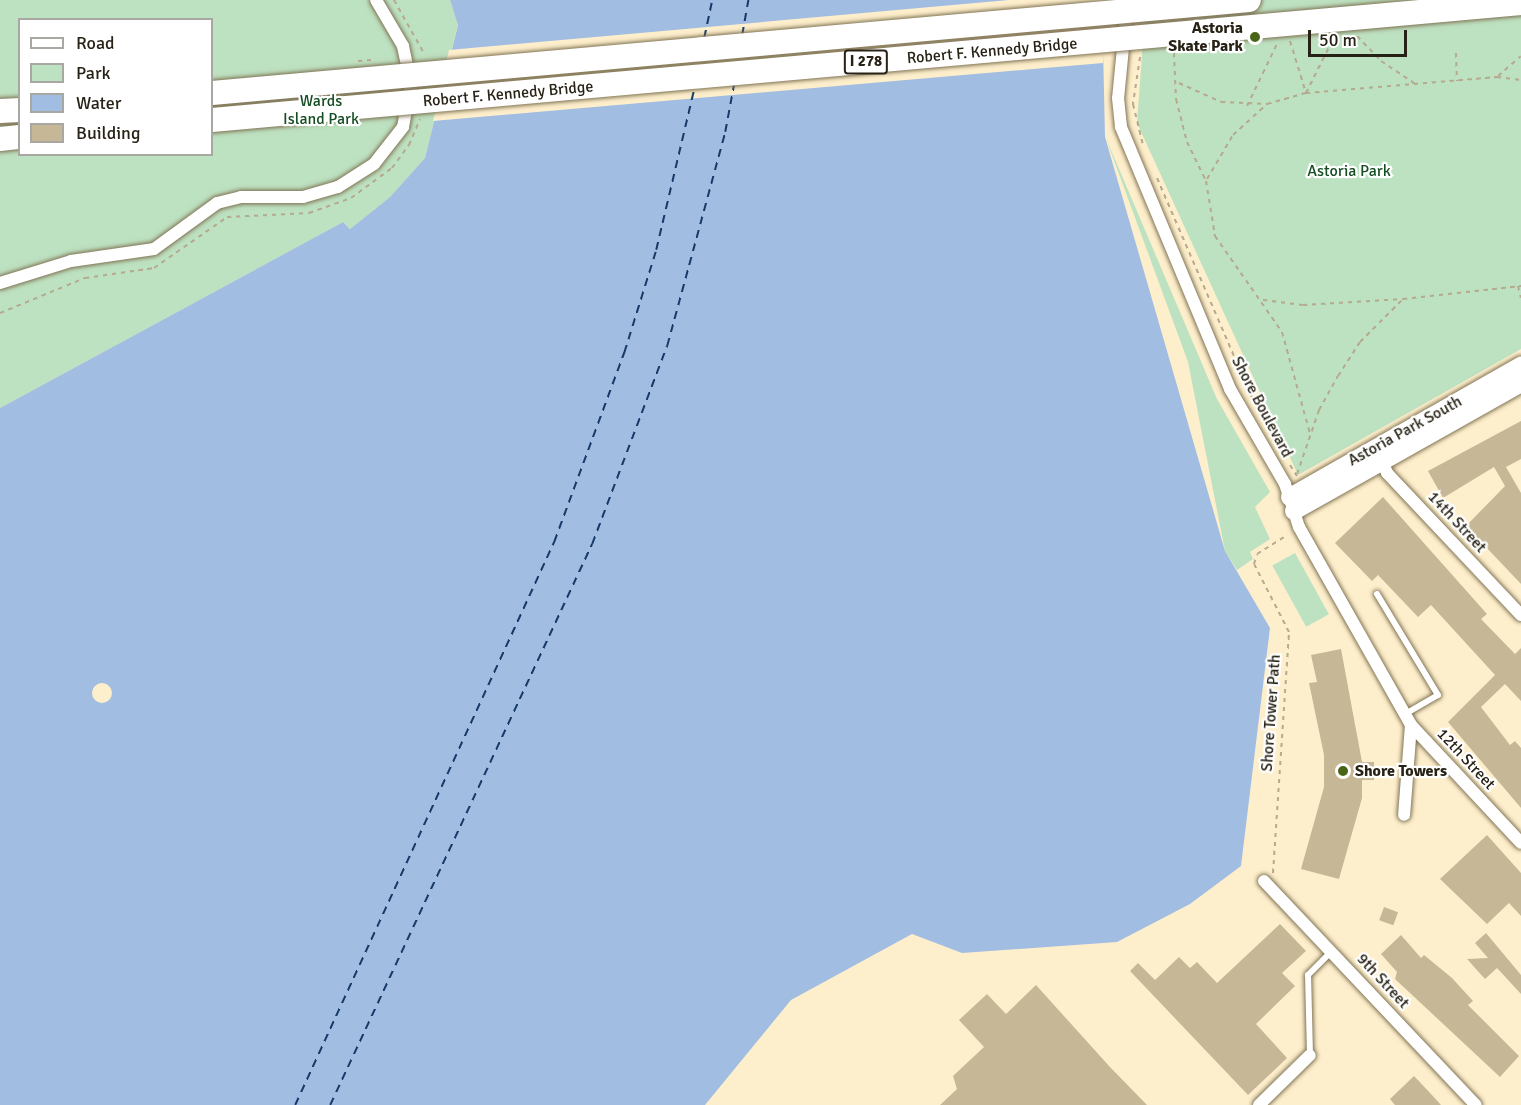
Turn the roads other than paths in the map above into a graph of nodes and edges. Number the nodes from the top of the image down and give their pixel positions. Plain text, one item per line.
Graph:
1 (376, 0) edge
2 (1127, 0) edge
3 (1248, 0) edge
4 (1521, 3) edge
5 (213, 93) edge
6 (18, 110) edge
7 (0, 111) edge
8 (213, 120) edge
9 (18, 137) edge
10 (0, 139) edge
11 (0, 283) edge
12 (1521, 380) edge
13 (1379, 455) junction
14 (1290, 497) junction
15 (1377, 594) dead end
16 (1521, 615) edge
17 (1408, 720) junction
18 (1404, 816) dead end
19 (1519, 835) edge
20 (1264, 881) dead end
21 (1332, 952) junction
22 (1310, 1055) joint
23 (1259, 1105) edge
24 (1476, 1105) edge

1 - 11 street
2 - 14 street, Shore Boulevard
3 - 5 highway, Robert F. Kennedy Bridge / I 278, bridge
4 - 8 highway, Robert F. Kennedy Bridge / I 278, bridge
6 - 7 highway
9 - 10 highway
12 - 13 street, Astoria Park South
13 - 14 street, Astoria Park South
13 - 16 street, 14th Street
14 - 17 street, Shore Boulevard
15 - 17 lane
17 - 18 street
17 - 19 street, 12th Street
20 - 21 street, 9th Street
21 - 22 lane
21 - 24 street, 9th Street
22 - 23 street

